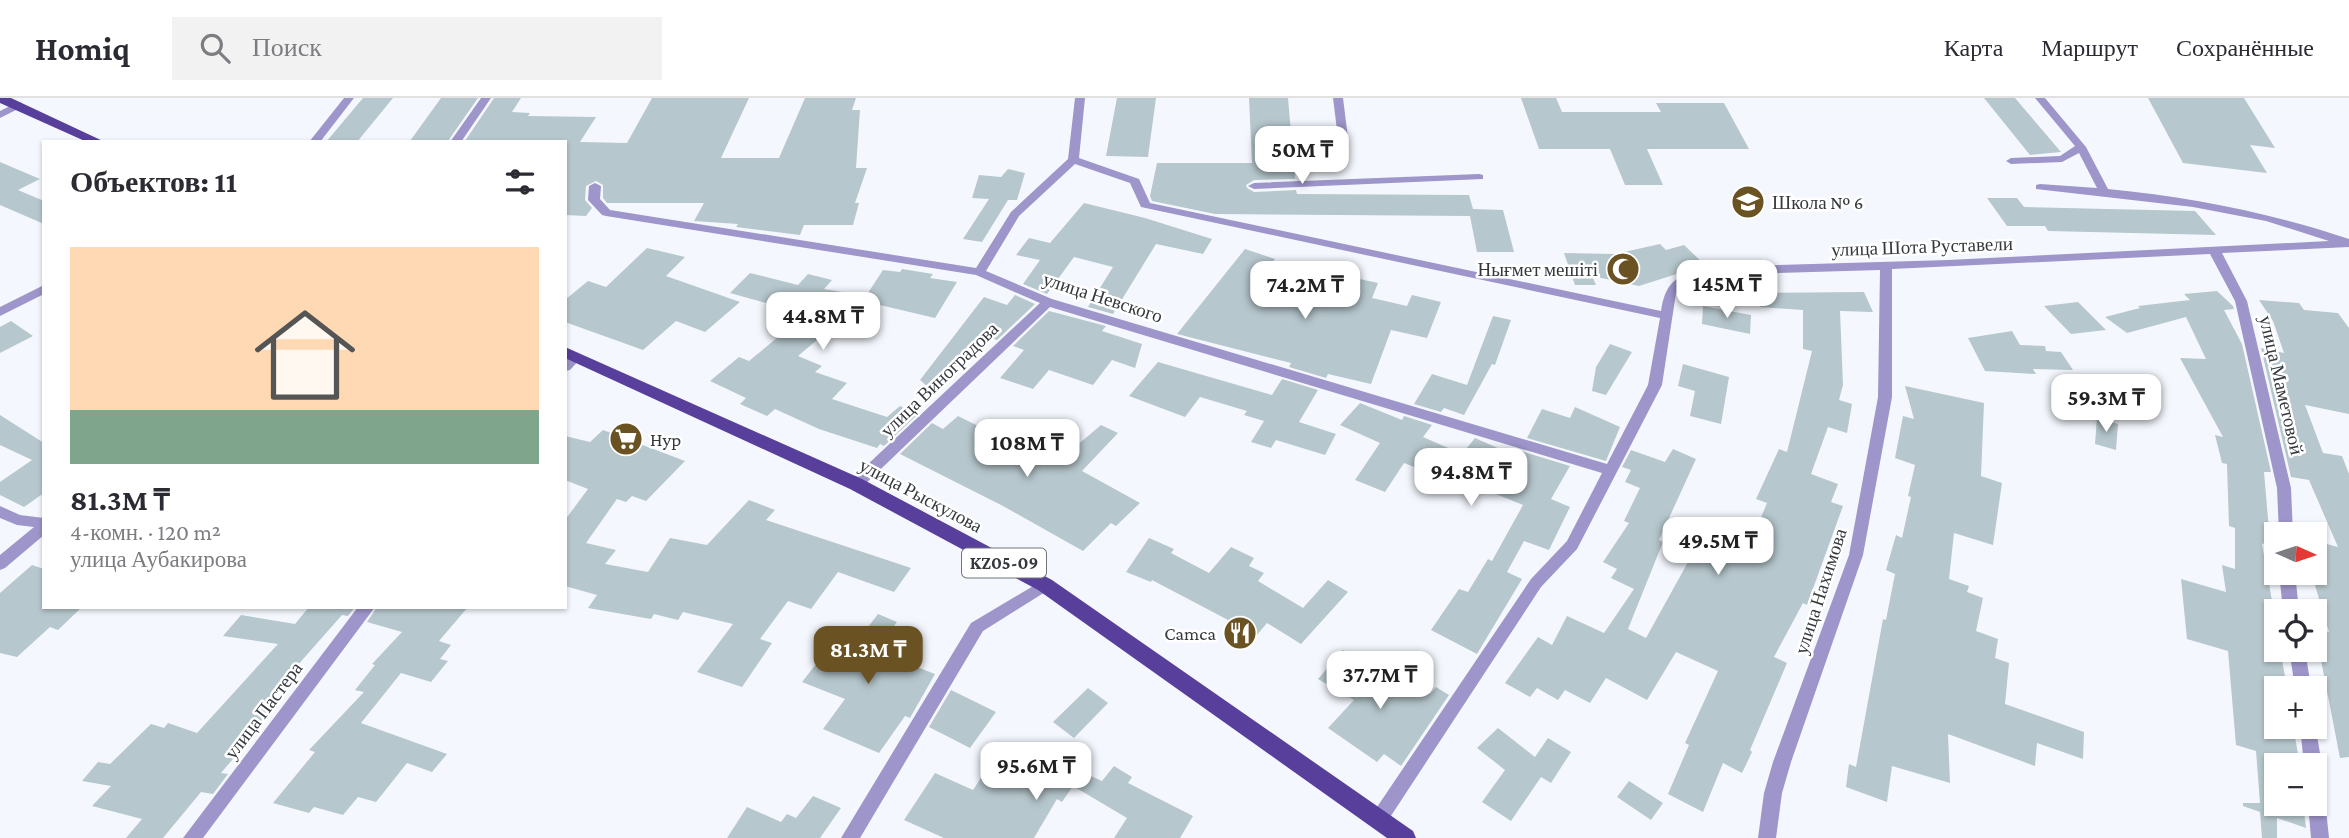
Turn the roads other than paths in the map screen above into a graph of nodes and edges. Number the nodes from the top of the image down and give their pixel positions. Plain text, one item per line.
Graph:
1 (0, 98) edge
2 (349, 98) edge
3 (486, 98) edge
4 (1080, 98) edge
5 (1338, 98) edge
6 (2040, 98) edge
7 (18, 105) junction
8 (0, 115) edge
9 (95, 140) edge
10 (316, 140) edge
11 (455, 140) edge
12 (1345, 146) dead end
13 (2081, 147) junction
14 (1073, 160) junction
15 (2011, 161) dead end
16 (1479, 177) dead end
17 (1254, 186) dead end
18 (595, 187) dead end
19 (2040, 187) dead end
20 (2104, 192) junction
21 (2348, 245) edge
22 (2215, 252) junction
23 (1886, 266) junction
24 (979, 272) junction
25 (42, 290) edge
26 (1048, 302) junction
27 (0, 312) edge
28 (1667, 316) junction
29 (569, 359) edge
30 (1611, 470) junction
31 (856, 484) junction
32 (0, 511) edge
33 (2285, 522) edge
34 (42, 525) edge
35 (42, 527) edge
36 (0, 564) edge
37 (1045, 585) junction
38 (366, 609) edge
39 (2318, 816) edge
40 (1379, 820) junction
41 (192, 838) edge
42 (850, 838) edge
43 (1405, 838) edge
44 (1768, 838) edge
45 (2320, 838) edge

1 - 7 main road
2 - 10 street
3 - 11 street
4 - 14 street
5 - 12 street
6 - 13 street
7 - 8 street
7 - 9 main road
13 - 15 street
13 - 20 street
14 - 24 street
14 - 28 street
16 - 17 street
18 - 24 street, улица Невского
19 - 20 street
20 - 21 street
21 - 22 street, улица Шота Руставели
22 - 23 street, улица Шота Руставели
22 - 33 street, улица Маметовой
23 - 28 street, улица Шота Руставели
23 - 44 street, улица Нахимова
24 - 26 street, улица Невского
25 - 27 street
26 - 30 street, улица Невского
26 - 31 street, улица Виноградова
28 - 30 street
29 - 31 main road, улица Рыскулова / KZ05-09
30 - 40 street
31 - 37 main road, улица Рыскулова / KZ05-09
32 - 34 street
35 - 36 street
37 - 40 main road, улица Рыскулова / KZ05-09
37 - 42 street
38 - 41 street, улица Пастера
39 - 45 street
40 - 43 main road, улица Рыскулова / KZ05-09

